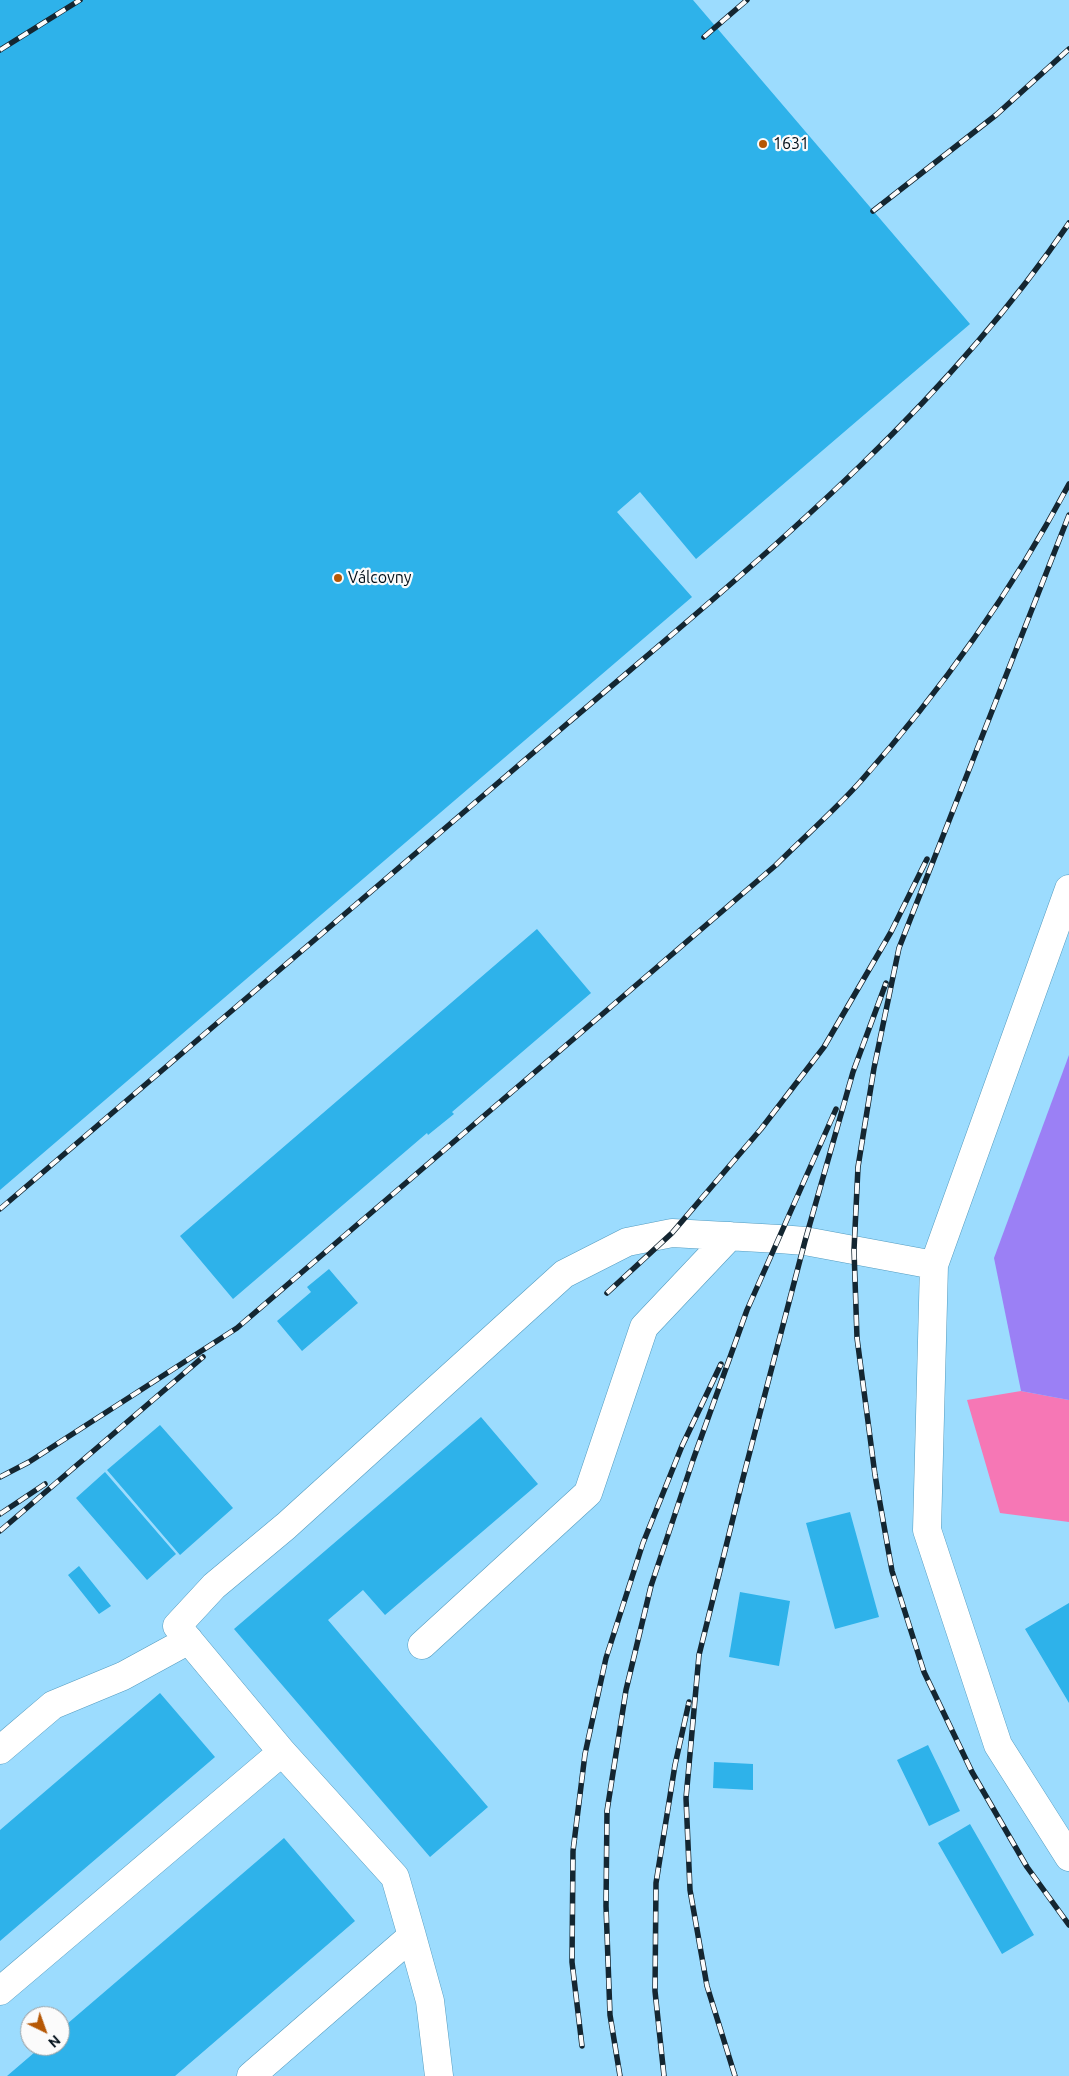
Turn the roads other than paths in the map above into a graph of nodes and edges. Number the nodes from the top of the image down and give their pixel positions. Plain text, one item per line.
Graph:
1 (1069, 889) edge
2 (730, 1236) junction
3 (934, 1265) junction
4 (189, 1640) junction
5 (422, 1645) dead end
6 (0, 1750) edge
7 (282, 1752) junction
8 (1069, 1857) edge
9 (412, 1936) junction
10 (0, 1992) edge
11 (251, 2076) edge
12 (439, 2076) edge

1 - 3 lane
2 - 3 lane
2 - 4 lane
2 - 5 lane
3 - 8 lane
4 - 6 lane
4 - 7 lane
7 - 9 lane
7 - 10 lane
9 - 11 lane
9 - 12 lane

